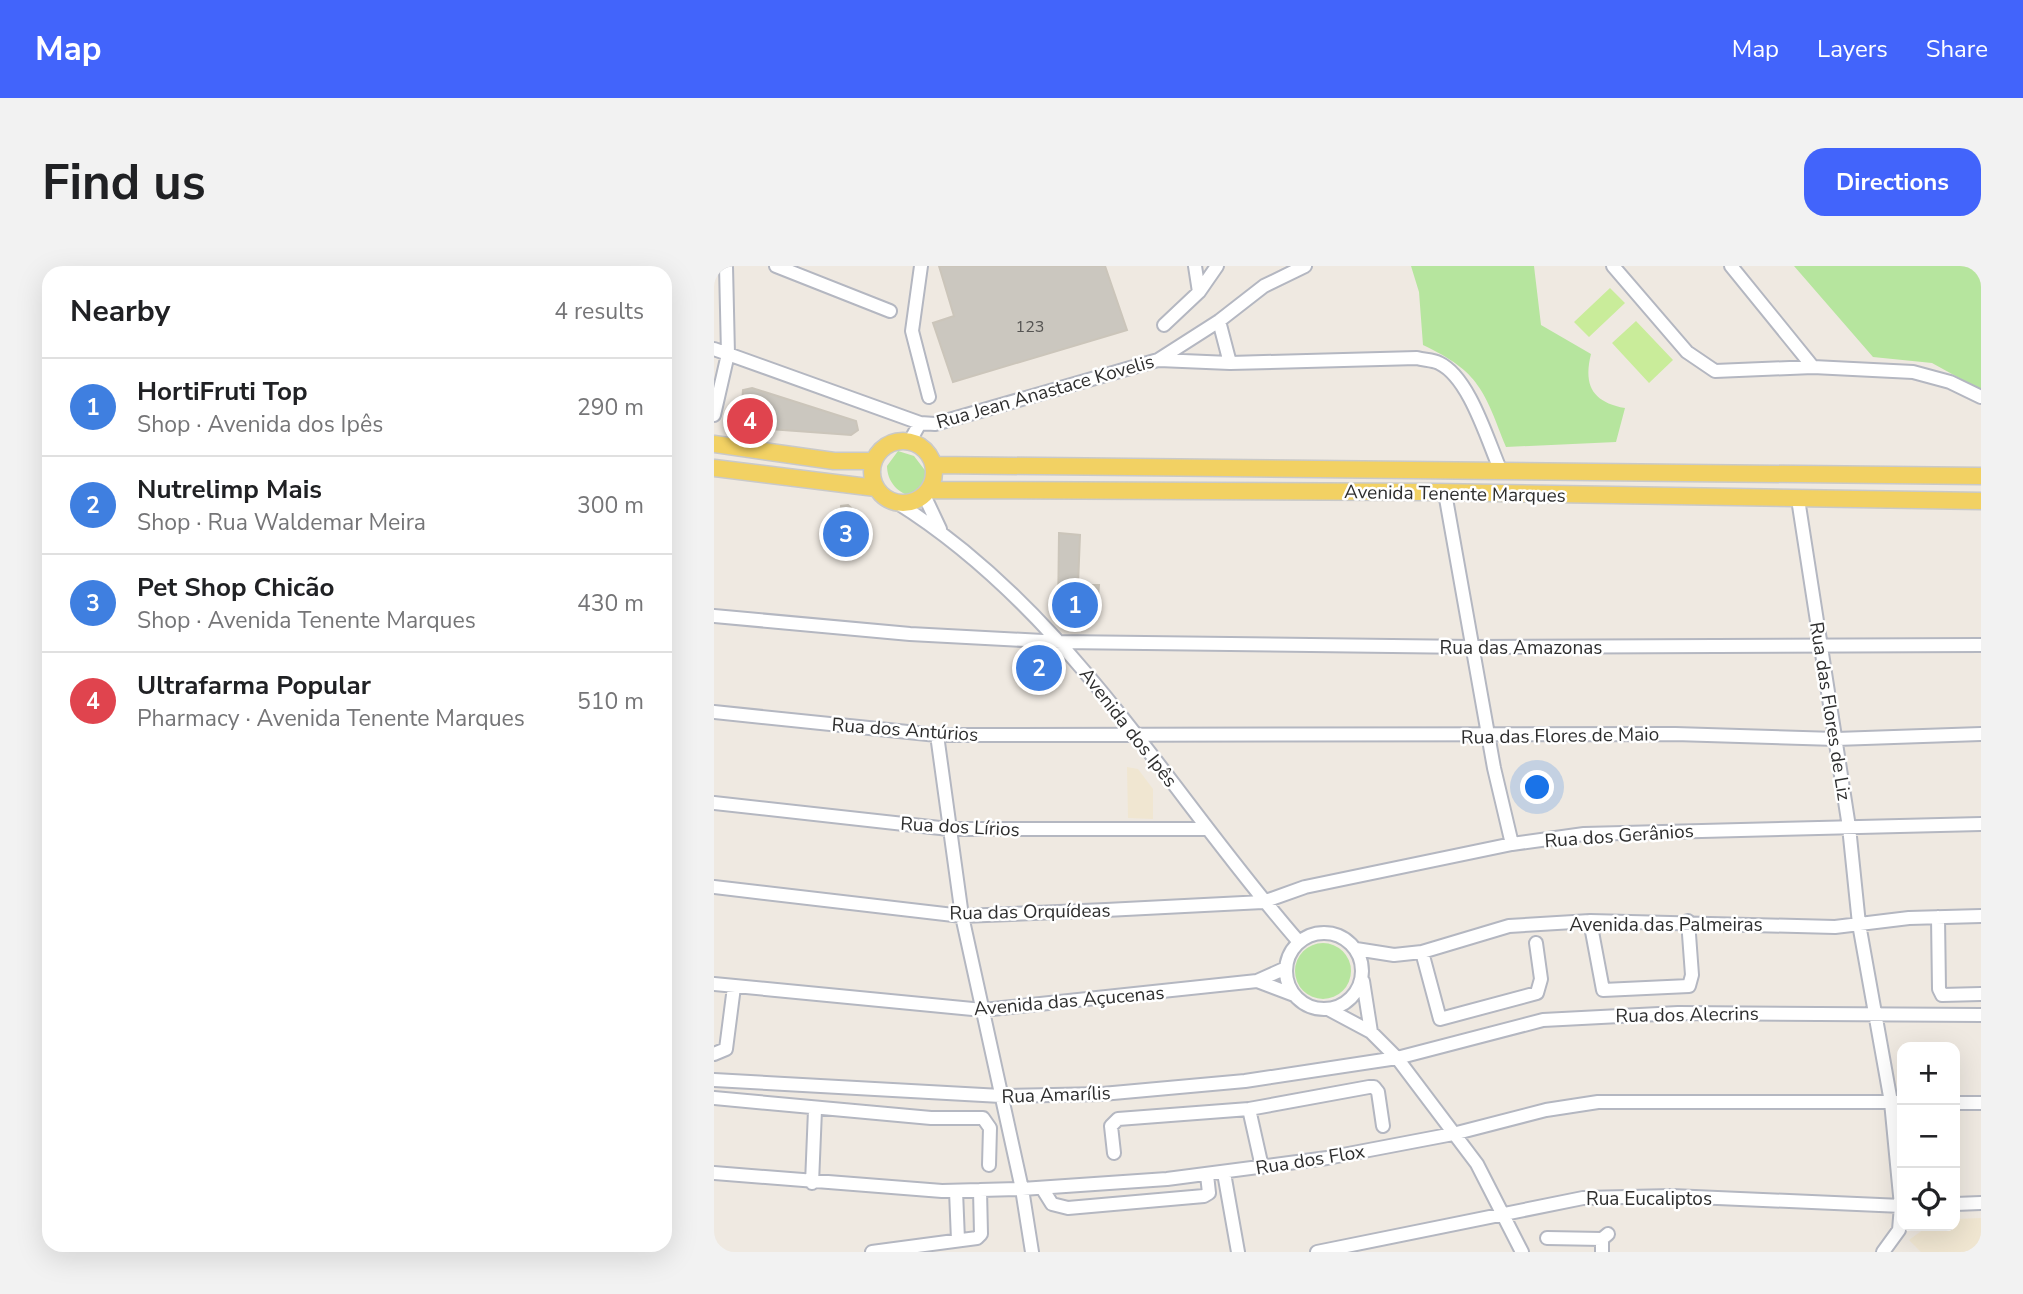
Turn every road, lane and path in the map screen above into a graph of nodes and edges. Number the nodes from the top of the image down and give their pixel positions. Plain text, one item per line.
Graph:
1 (726, 266) edge
2 (776, 266) edge
3 (921, 266) edge
4 (1195, 266) edge
5 (1217, 266) edge
6 (1305, 266) edge
7 (1613, 266) edge
8 (1731, 266) edge
9 (1199, 292) junction
10 (890, 311) dead end
11 (1219, 321) junction
12 (1164, 325) dead end
13 (714, 349) edge
14 (728, 354) junction
15 (1158, 360) junction
16 (1230, 363) junction
17 (1813, 367) junction
18 (929, 397) dead end
19 (1981, 397) edge
20 (714, 415) edge
21 (920, 424) junction
22 (910, 441) junction
23 (714, 444) edge
24 (874, 461) junction
25 (934, 465) junction
26 (714, 468) edge
27 (1500, 469) junction
28 (1981, 476) edge
29 (876, 488) junction
30 (926, 492) junction
31 (1445, 493) junction
32 (1798, 499) junction
33 (1981, 501) edge
34 (896, 502) junction
35 (940, 530) junction
36 (714, 616) edge
37 (1061, 642) junction
38 (1820, 645) junction
39 (1981, 645) edge
40 (1473, 648) junction
41 (714, 712) edge
42 (1981, 734) edge
43 (937, 735) junction
44 (1138, 735) junction
45 (1489, 736) junction
46 (1836, 738) junction
47 (714, 803) edge
48 (1981, 824) edge
49 (1849, 827) junction
50 (949, 829) junction
51 (1208, 829) junction
52 (1512, 844) junction
53 (714, 887) edge
54 (1263, 902) junction
55 (962, 916) junction
56 (1981, 916) edge
57 (1938, 917) junction
58 (1590, 921) junction
59 (1688, 921) junction
60 (1859, 923) junction
61 (1298, 942) junction
62 (1536, 943) dead end
63 (1356, 948) junction
64 (1422, 952) junction
65 (1286, 968) junction
66 (1362, 978) junction
67 (1257, 981) junction
68 (714, 984) edge
69 (734, 987) junction
70 (1981, 994) edge
71 (1294, 995) junction
72 (1328, 1009) junction
73 (983, 1010) junction
74 (1873, 1014) junction
75 (1981, 1015) edge
76 (1371, 1032) junction
77 (714, 1054) edge
78 (1397, 1058) junction
79 (714, 1080) edge
80 (1000, 1096) junction
81 (714, 1098) edge
82 (1897, 1102) edge
83 (1960, 1103) edge
84 (1981, 1103) edge
85 (1897, 1105) edge
86 (1249, 1109) junction
87 (815, 1110) junction
88 (1383, 1126) dead end
89 (1453, 1134) junction
90 (1114, 1153) dead end
91 (989, 1165) dead end
92 (1262, 1167) junction
93 (1900, 1168) edge
94 (714, 1172) edge
95 (1224, 1173) junction
96 (1207, 1175) junction
97 (812, 1183) junction
98 (1042, 1188) junction
99 (1022, 1189) junction
100 (980, 1190) junction
101 (956, 1191) junction
102 (1981, 1203) edge
103 (1960, 1204) edge
104 (1897, 1206) edge
105 (1504, 1214) junction
106 (1898, 1231) edge
107 (1547, 1238) dead end
108 (958, 1240) junction
109 (1604, 1241) edge
110 (872, 1252) edge
111 (1032, 1252) edge
112 (1238, 1252) edge
113 (1317, 1252) edge
114 (1522, 1252) edge
115 (1883, 1252) edge

1 - 14 street
2 - 10 street
3 - 18 street
4 - 9 street
5 - 9 street
6 - 11 street, Rua Jean Anastace Kovelis
7 - 17 street
8 - 17 street
9 - 12 street
11 - 15 street, Rua Jean Anastace Kovelis
11 - 16 street
13 - 14 street, Rua Jean Anastace Kovelis
14 - 20 street
14 - 21 street, Rua Jean Anastace Kovelis
15 - 16 street
15 - 21 street, Rua Jean Anastace Kovelis
16 - 27 street
17 - 19 street
21 - 22 street
22 - 24 main road
22 - 25 main road
23 - 24 main road
24 - 29 main road
25 - 27 main road, Avenida Tenente Marques
25 - 30 main road
26 - 29 main road
27 - 28 main road, Avenida Tenente Marques
29 - 34 main road
30 - 31 main road, Avenida Tenente Marques
30 - 34 main road, Avenida Tenente Marques
30 - 35 street, Avenida dos Ipês
31 - 32 main road, Avenida Tenente Marques
31 - 40 street
32 - 33 main road, Avenida Tenente Marques
32 - 38 street, Rua das Flores de Liz
34 - 35 street, Avenida dos Ipês
35 - 37 street, Avenida dos Ipês
36 - 37 street, Rua das Amazonas
37 - 40 street, Rua das Amazonas
37 - 44 street, Avenida dos Ipês
38 - 39 street, Rua das Amazonas
38 - 40 street, Rua das Amazonas
38 - 46 street, Rua das Flores de Liz
40 - 45 street
41 - 43 street, Rua dos Antúrios
42 - 46 street, Rua das Flores de Maio
43 - 44 street, Rua dos Antúrios
43 - 50 street
44 - 45 street, Rua das Flores de Maio
44 - 51 street, Avenida dos Ipês
45 - 46 street, Rua das Flores de Maio
45 - 52 street
46 - 49 street, Rua das Flores de Liz
47 - 50 street, Rua dos Lírios
48 - 49 street, Rua dos Gerânios
49 - 52 street, Rua dos Gerânios
49 - 60 street, Rua das Flores de Liz
50 - 51 street, Rua dos Lírios
50 - 55 street
51 - 54 street, Avenida dos Ipês
52 - 54 street, Rua dos Gerânios
53 - 55 street, Rua das Orquídeas
54 - 55 street, Rua das Orquídeas
54 - 61 street, Avenida dos Ipês
55 - 73 street
56 - 57 street, Avenida das Palmeiras
57 - 60 street, Avenida das Palmeiras
57 - 70 street
58 - 59 street, Avenida das Palmeiras
58 - 59 street
58 - 64 street, Avenida das Palmeiras
59 - 60 street, Avenida das Palmeiras
60 - 74 street, Rua das Flores de Liz
61 - 63 street
61 - 65 street
62 - 64 street
63 - 64 street, Avenida das Palmeiras
63 - 66 street
65 - 67 street, Avenida das Açucenas
65 - 71 street
66 - 72 street
66 - 76 street
67 - 71 street, Avenida das Açucenas
67 - 73 street, Avenida das Açucenas
68 - 69 street, Avenida das Açucenas
69 - 73 street, Avenida das Açucenas
69 - 77 street
71 - 72 street
72 - 76 street
73 - 80 street
74 - 75 street, Rua dos Alecrins
74 - 78 street, Rua dos Alecrins
74 - 82 street, Rua das Flores de Liz
76 - 78 street
78 - 80 street, Rua Amarílis
78 - 89 street
79 - 80 street, Rua Amarílis
80 - 99 street
81 - 87 street
82 - 89 street, Rua dos Flox
83 - 84 street
85 - 93 street, Rua das Flores de Liz
86 - 88 street
86 - 90 street
86 - 92 street
87 - 91 street
87 - 97 street
89 - 92 street, Rua dos Flox
89 - 105 street
92 - 95 street, Rua dos Flox
94 - 97 street, Rua dos Flox
95 - 96 street, Rua dos Flox
95 - 112 street
96 - 98 street, Rua dos Flox
96 - 98 street
97 - 101 street, Rua dos Flox
98 - 99 street, Rua dos Flox
99 - 100 street, Rua dos Flox
99 - 111 street
100 - 101 street, Rua dos Flox
100 - 108 street
101 - 108 street
102 - 103 street
104 - 105 street, Rua Eucaliptos
105 - 113 street, Rua Eucaliptos
105 - 114 street
106 - 115 street, Rua das Flores de Liz
107 - 109 street
108 - 110 street

